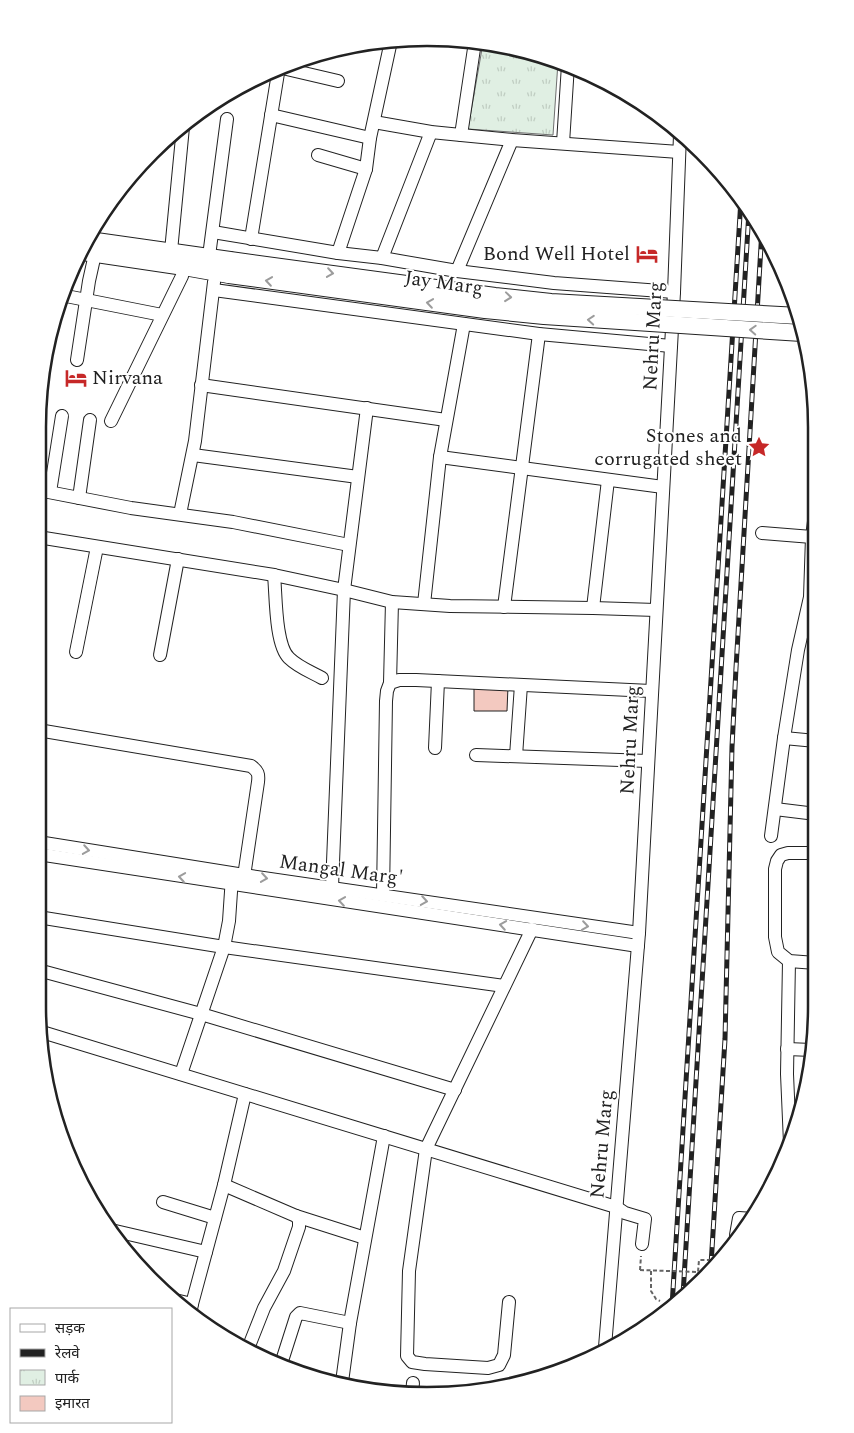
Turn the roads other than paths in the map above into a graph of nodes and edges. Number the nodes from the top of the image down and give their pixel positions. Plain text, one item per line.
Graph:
1 (388, 49) edge
2 (474, 50) edge
3 (293, 70) edge
4 (567, 73) edge
5 (277, 77) edge
6 (338, 81) dead end
7 (271, 115) junction
8 (228, 120) dead end
9 (374, 122) junction
10 (431, 132) junction
11 (461, 135) junction
12 (182, 136) edge
13 (370, 138) junction
14 (512, 140) junction
15 (679, 142) edge
16 (563, 143) junction
17 (678, 152) junction
18 (318, 155) dead end
19 (366, 169) junction
20 (213, 232) junction
21 (251, 238) junction
22 (93, 244) edge
23 (93, 245) edge
24 (171, 251) junction
25 (338, 253) junction
26 (88, 254) edge
27 (209, 256) junction
28 (382, 258) junction
29 (184, 267) junction
30 (224, 269) junction
31 (457, 271) junction
32 (214, 290) junction
33 (674, 292) junction
34 (69, 297) edge
35 (86, 300) junction
36 (162, 315) junction
37 (791, 316) edge
38 (464, 324) junction
39 (796, 333) edge
40 (539, 334) junction
41 (671, 346) junction
42 (77, 360) dead end
43 (201, 385) junction
44 (367, 408) junction
45 (62, 416) dead end
46 (90, 420) dead end
47 (446, 420) junction
48 (111, 421) dead end
49 (193, 454) junction
50 (440, 457) junction
51 (521, 468) junction
52 (358, 476) junction
53 (608, 480) junction
54 (46, 483) edge
55 (663, 487) junction
56 (46, 491) edge
57 (79, 498) junction
58 (180, 514) junction
59 (762, 533) dead end
60 (808, 537) edge
61 (46, 538) edge
62 (349, 545) junction
63 (96, 546) junction
64 (178, 559) junction
65 (274, 575) junction
66 (344, 590) junction
67 (392, 602) junction
68 (424, 604) junction
69 (504, 607) junction
70 (594, 608) junction
71 (656, 610) junction
72 (808, 629) edge
73 (76, 652) dead end
74 (160, 655) dead end
75 (322, 678) dead end
76 (438, 681) junction
77 (390, 683) junction
78 (521, 685) junction
79 (651, 691) junction
80 (46, 731) edge
81 (784, 738) junction
82 (808, 740) edge
83 (434, 748) dead end
84 (476, 754) dead end
85 (516, 756) junction
86 (648, 761) junction
87 (775, 809) junction
88 (808, 813) edge
89 (771, 836) dead end
90 (46, 843) edge
91 (808, 854) edge
92 (46, 855) edge
93 (238, 879) junction
94 (332, 888) junction
95 (383, 895) junction
96 (46, 918) edge
97 (532, 929) junction
98 (638, 940) junction
99 (224, 947) junction
100 (788, 961) junction
101 (808, 962) edge
102 (46, 972) edge
103 (504, 986) junction
104 (201, 1014) junction
105 (47, 1034) edge
106 (787, 1050) junction
107 (805, 1050) edge
108 (181, 1074) junction
109 (455, 1090) junction
110 (245, 1094) junction
111 (789, 1124) edge
112 (384, 1136) junction
113 (426, 1149) junction
114 (224, 1185) junction
115 (163, 1202) dead end
116 (616, 1207) junction
117 (296, 1216) junction
118 (216, 1218) junction
119 (744, 1218) edge
120 (737, 1227) edge
121 (121, 1232) edge
122 (365, 1238) junction
123 (642, 1244) road end
124 (206, 1252) junction
125 (510, 1302) dead end
126 (192, 1306) edge
127 (350, 1323) junction
128 (250, 1342) edge
129 (605, 1342) edge
130 (283, 1359) edge
131 (343, 1377) edge

1 - 9 street
2 - 11 street
3 - 6 street
4 - 16 street
5 - 7 street
7 - 13 street
7 - 21 street
8 - 20 street
9 - 10 street
9 - 13 street
10 - 11 street
10 - 28 street
11 - 14 street
12 - 24 street
13 - 19 street
14 - 16 street
14 - 31 street
15 - 17 street, Nehru Marg
16 - 17 street
17 - 33 street, Nehru Marg
18 - 19 street
19 - 25 street
20 - 21 street
20 - 27 street
21 - 25 street
22 - 24 main road, Jay Marg
23 - 29 main road, Jay Marg
24 - 27 main road, Jay Marg
25 - 28 street
26 - 35 street
27 - 30 main road, Jay Marg
28 - 31 street
29 - 30 main road, Jay Marg
29 - 36 street
30 - 32 street
30 -> 37 main road, Jay Marg, bridge
39 -> 30 main road, Jay Marg, bridge
31 - 33 street
32 - 38 street
32 - 43 street
33 - 41 street, Nehru Marg
34 - 35 street
35 - 36 street
35 - 42 street
36 - 48 street
38 - 40 street
38 - 47 street
40 - 41 street
40 - 51 street
41 - 55 street, Nehru Marg
43 - 44 street
43 - 49 street
44 - 47 street
44 - 52 street
45 - 54 street
46 - 57 street
47 - 50 street
49 - 52 street
49 - 58 street
50 - 51 street
50 - 68 street
51 - 53 street
51 - 69 street
52 - 62 street
53 - 55 street
53 - 70 street
55 - 71 street, Nehru Marg
56 - 57 street
57 - 58 street
58 - 62 street
59 - 60 street
61 - 63 street
62 - 66 street
63 - 64 street
63 - 73 street
64 - 65 street
64 - 74 street
65 - 66 street
65 - 75 street
66 - 67 street
66 - 94 street
67 - 68 street
67 - 77 street
68 - 69 street
69 - 70 street
70 - 71 street
71 - 79 street, Nehru Marg
72 - 81 street
76 - 77 street
76 - 78 street
76 - 83 street
77 - 95 street
78 - 79 street
78 - 85 street
79 - 86 street, Nehru Marg
80 - 93 street
81 - 82 street
81 - 87 street
84 - 85 street
85 - 86 street
86 - 98 street, Nehru Marg
87 - 88 street
87 - 89 street
90 -> 93 street, Mangal Marg'
91 - 100 street
93 -> 92 street
93 -> 94 street, Mangal Marg'
97 -> 93 street
93 - 99 street
94 - 95 street, Mangal Marg'
95 -> 98 street, Mangal Marg'
96 - 99 street
97 - 98 street
97 - 103 street
98 - 116 street, Nehru Marg
99 - 103 street
99 - 104 street
100 - 101 street
100 - 106 street
102 - 104 street
103 - 109 street
104 - 108 street
104 - 109 street
105 - 108 street
106 - 107 street
106 - 111 street
108 - 110 street
109 - 113 street
110 - 112 street
110 - 114 street
112 - 113 street
112 - 122 street
113 - 116 street
113 - 125 street
114 - 117 street
114 - 118 street
115 - 118 street
116 - 123 street
116 - 129 street, Nehru Marg
117 - 122 street
117 - 128 street
118 - 124 street
119 - 120 street
121 - 124 street
122 - 127 street
124 - 126 street
127 - 130 street
127 - 131 street

